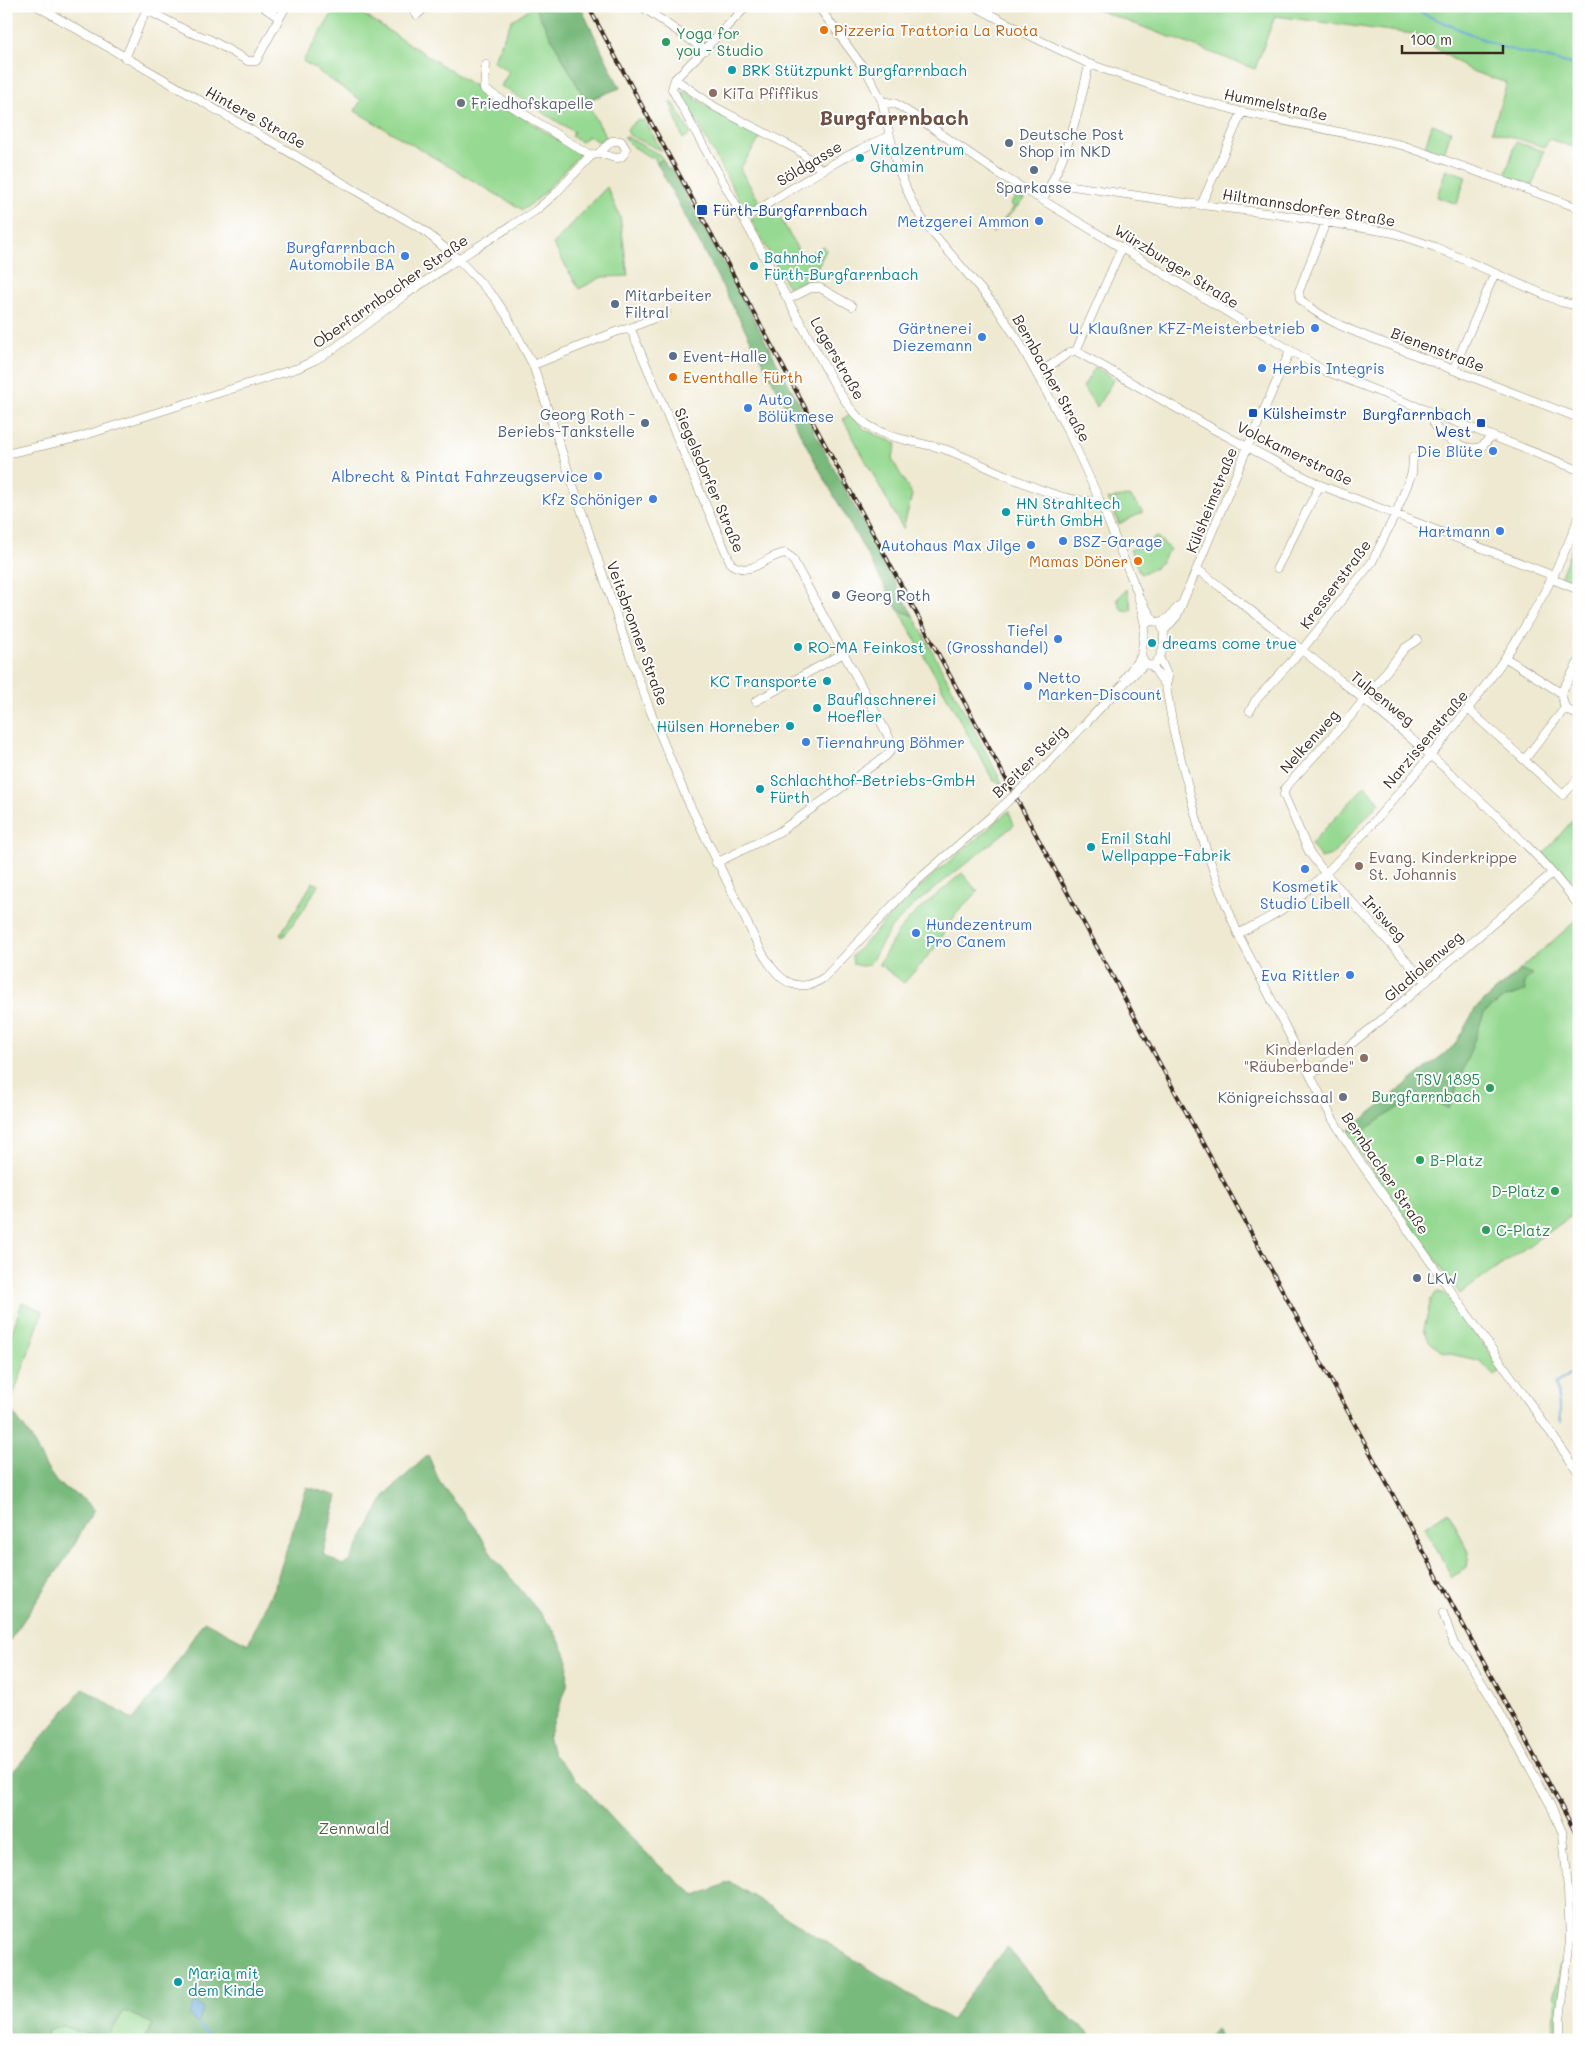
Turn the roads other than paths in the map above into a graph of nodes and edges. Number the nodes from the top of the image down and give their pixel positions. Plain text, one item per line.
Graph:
1 (37, 6) edge
2 (262, 6) edge
3 (286, 6) edge
4 (409, 6) edge
5 (426, 6) edge
6 (641, 6) edge
7 (747, 6) edge
8 (818, 6) edge
9 (974, 6) edge
10 (147, 8) edge
11 (279, 18) junction
12 (705, 50) junction
13 (125, 58) junction
14 (1089, 64) junction
15 (486, 65) dead end
16 (674, 82) junction
17 (882, 101) junction
18 (1242, 112) junction
19 (890, 136) junction
20 (600, 153) dead end
21 (591, 156) junction
22 (822, 170) junction
23 (1052, 183) junction
24 (1042, 200) junction
25 (1201, 204) junction
26 (1579, 208) edge
27 (745, 218) junction
28 (1326, 222) junction
29 (1122, 248) junction
30 (458, 259) junction
31 (1495, 273) junction
32 (789, 299) junction
33 (852, 306) dead end
34 (1579, 306) edge
35 (666, 313) dead end
36 (628, 329) junction
37 (1076, 351) junction
38 (1290, 351) junction
39 (533, 365) junction
40 (1453, 370) junction
41 (1038, 374) junction
42 (1433, 414) junction
43 (1579, 418) edge
44 (1491, 436) junction
45 (1248, 446) junction
46 (6, 454) edge
47 (1413, 457) dead end
48 (1579, 470) edge
49 (1320, 485) junction
50 (1099, 499) junction
51 (1396, 513) junction
52 (1579, 516) edge
53 (1277, 568) dead end
54 (1197, 570) junction
55 (1553, 578) junction
56 (1579, 590) edge
57 (1137, 591) junction
58 (1181, 604) junction
59 (1157, 622) junction
60 (1145, 625) junction
61 (1164, 631) junction
62 (1417, 640) dead end
63 (1301, 650) junction
64 (844, 653) junction
65 (1141, 656) junction
66 (1506, 658) junction
67 (1160, 659) junction
68 (1579, 661) edge
69 (1149, 665) junction
70 (1122, 684) junction
71 (1166, 686) junction
72 (1561, 692) junction
73 (1364, 700) junction
74 (756, 702) dead end
75 (1565, 708) junction
76 (1469, 710) junction
77 (1250, 711) dead end
78 (1579, 716) edge
79 (1431, 756) junction
80 (1525, 759) junction
81 (1579, 778) edge
82 (716, 863) junction
83 (1325, 873) junction
84 (1551, 874) junction
85 (1579, 906) edge
86 (1238, 934) junction
87 (843, 960) joint
88 (1426, 982) junction
89 (1310, 1074) junction
90 (1579, 1473) edge
91 (1442, 1612) dead end
92 (1560, 2040) edge

1 - 13 street, Hintere Straße
2 - 11 street
3 - 11 street
4 - 5 street
6 - 12 street
7 - 12 street
8 - 17 street
9 - 14 street, Hummelstraße
10 - 11 street
10 - 13 street
12 - 16 street
13 - 30 street, Hintere Straße
14 - 18 street, Hummelstraße
14 - 23 street
15 - 21 street
16 - 22 street
16 - 27 street, Lagerstraße
17 - 19 street, Bernbacher Straße
17 - 24 street, Würzburger Straße
18 - 25 street
18 - 26 street, Hummelstraße
19 - 22 street, Söldgasse
19 - 41 street, Bernbacher Straße
20 - 21 street, Oberfarrnbacher Straße
21 - 30 street, Oberfarrnbacher Straße
22 - 27 street, Söldgasse
23 - 24 street
23 - 25 street, Hiltmannsdorfer Straße
24 - 29 street, Würzburger Straße
25 - 28 street, Hiltmannsdorfer Straße
27 - 32 street, Lagerstraße
28 - 31 street, Hiltmannsdorfer Straße
28 - 40 street, Bienenstraße
29 - 37 street
29 - 38 street, Würzburger Straße
30 - 39 street, Veitsbronner Straße
30 - 46 street, Oberfarrnbacher Straße
31 - 34 street, Hiltmannsdorfer Straße
31 - 40 street
32 - 33 street
32 - 50 street, Lagerstraße
35 - 36 street
36 - 39 street
36 - 64 street, Siegelsdorfer Straße
37 - 41 street
37 - 45 street, Volckamerstraße
38 - 42 street, Würzburger Straße
38 - 45 street, Külsheimstraße
39 - 82 street, Veitsbronner Straße
40 - 43 street, Bienenstraße
41 - 50 street, Bernbacher Straße
42 - 44 street, Würzburger Straße
42 - 44 street
44 - 48 street, Würzburger Straße
45 - 49 street, Volckamerstraße
45 - 54 street, Külsheimstraße
47 - 51 street, Kresserstraße
49 - 51 street, Volckamerstraße
49 - 53 street
50 - 57 street, Bernbacher Straße
51 - 55 street, Volckamerstraße
51 - 63 street, Kresserstraße
52 - 55 street, Narzissenstraße
54 - 58 street, Külsheimstraße
54 - 63 street, Tulpenweg
55 - 56 street, Volckamerstraße
55 - 66 street, Narzissenstraße
57 - 59 street
57 - 60 street, Bernbacher Straße
58 - 59 street, Külsheimstraße
58 - 61 street, Külsheimstraße
59 - 60 street, Külsheimstraße
59 - 61 street
60 - 65 street
61 - 67 street
62 - 73 street, Nelkenweg
63 - 73 street, Tulpenweg
63 - 77 street, Kresserstraße
64 - 74 street
64 - 82 street, Siegelsdorfer Straße
65 - 69 street, Bernbacher Straße
65 - 70 street
66 - 72 street
66 - 76 street, Narzissenstraße
67 - 69 street, Breiter Steig
67 - 71 street
68 - 72 street
69 - 70 street, Breiter Steig
69 - 71 street, Bernbacher Straße
70 - 87 street, Breiter Steig, bridge
71 - 86 street, Bernbacher Straße
72 - 75 street
73 - 79 street, Tulpenweg
73 - 83 street, Nelkenweg
75 - 78 street
75 - 80 street
76 - 79 street, Narzissenstraße
76 - 80 street
79 - 83 street, Narzissenstraße
79 - 84 street, Tulpenweg
80 - 81 street
82 - 87 street, Veitsbronner Straße
83 - 86 street, Narzissenstraße
83 - 88 street, Irisweg
84 - 85 street, Tulpenweg
84 - 88 street, Gladiolenweg
86 - 89 street, Bernbacher Straße
88 - 89 street, Gladiolenweg
89 - 90 street, Bernbacher Straße
91 - 92 street

